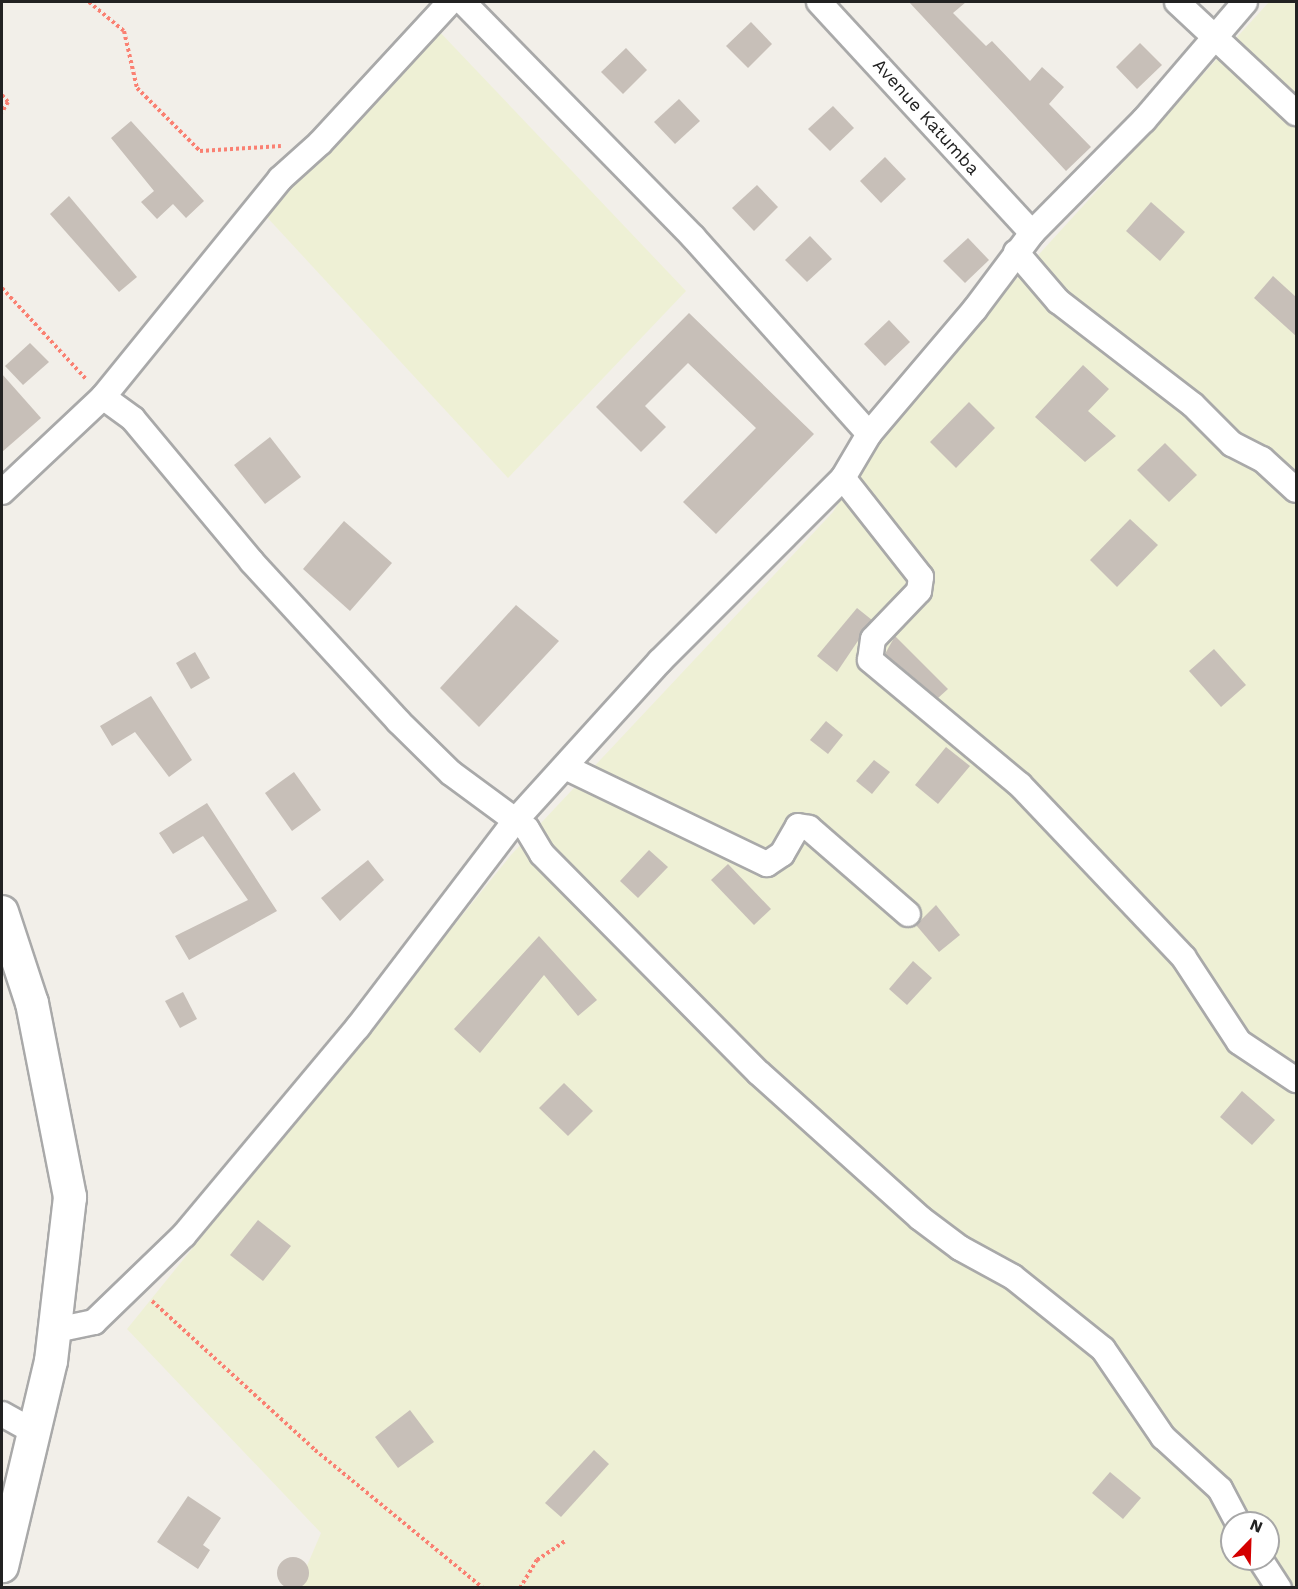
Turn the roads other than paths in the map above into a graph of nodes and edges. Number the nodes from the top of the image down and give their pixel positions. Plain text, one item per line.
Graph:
1 (450, 2) edge
2 (463, 2) edge
3 (819, 2) edge
4 (1177, 2) edge
5 (1245, 2) edge
6 (1213, 36) junction
7 (1296, 113) edge
8 (1032, 233) junction
9 (1016, 252) junction
10 (103, 397) junction
11 (869, 434) junction
12 (843, 478) junction
13 (1296, 490) edge
14 (2, 492) edge
15 (565, 767) junction
16 (514, 822) junction
17 (2, 912) edge
18 (908, 914) dead end
19 (1296, 1080) edge
20 (56, 1330) junction
21 (2, 1414) edge
22 (34, 1432) junction
23 (1232, 1511) edge
24 (2, 1566) edge
25 (1268, 1571) edge
26 (1279, 1587) edge

1 - 10 street
2 - 11 street
3 - 8 street, Avenue Katumba
4 - 6 street
5 - 6 street
6 - 7 street
6 - 8 street
8 - 9 street
9 - 11 street
9 - 13 street
10 - 14 street
10 - 16 street
11 - 12 street
12 - 15 street
12 - 19 street
15 - 16 street
15 - 18 street
16 - 20 street
16 - 23 street
17 - 20 street
20 - 22 street
21 - 22 street
22 - 24 street
25 - 26 street

